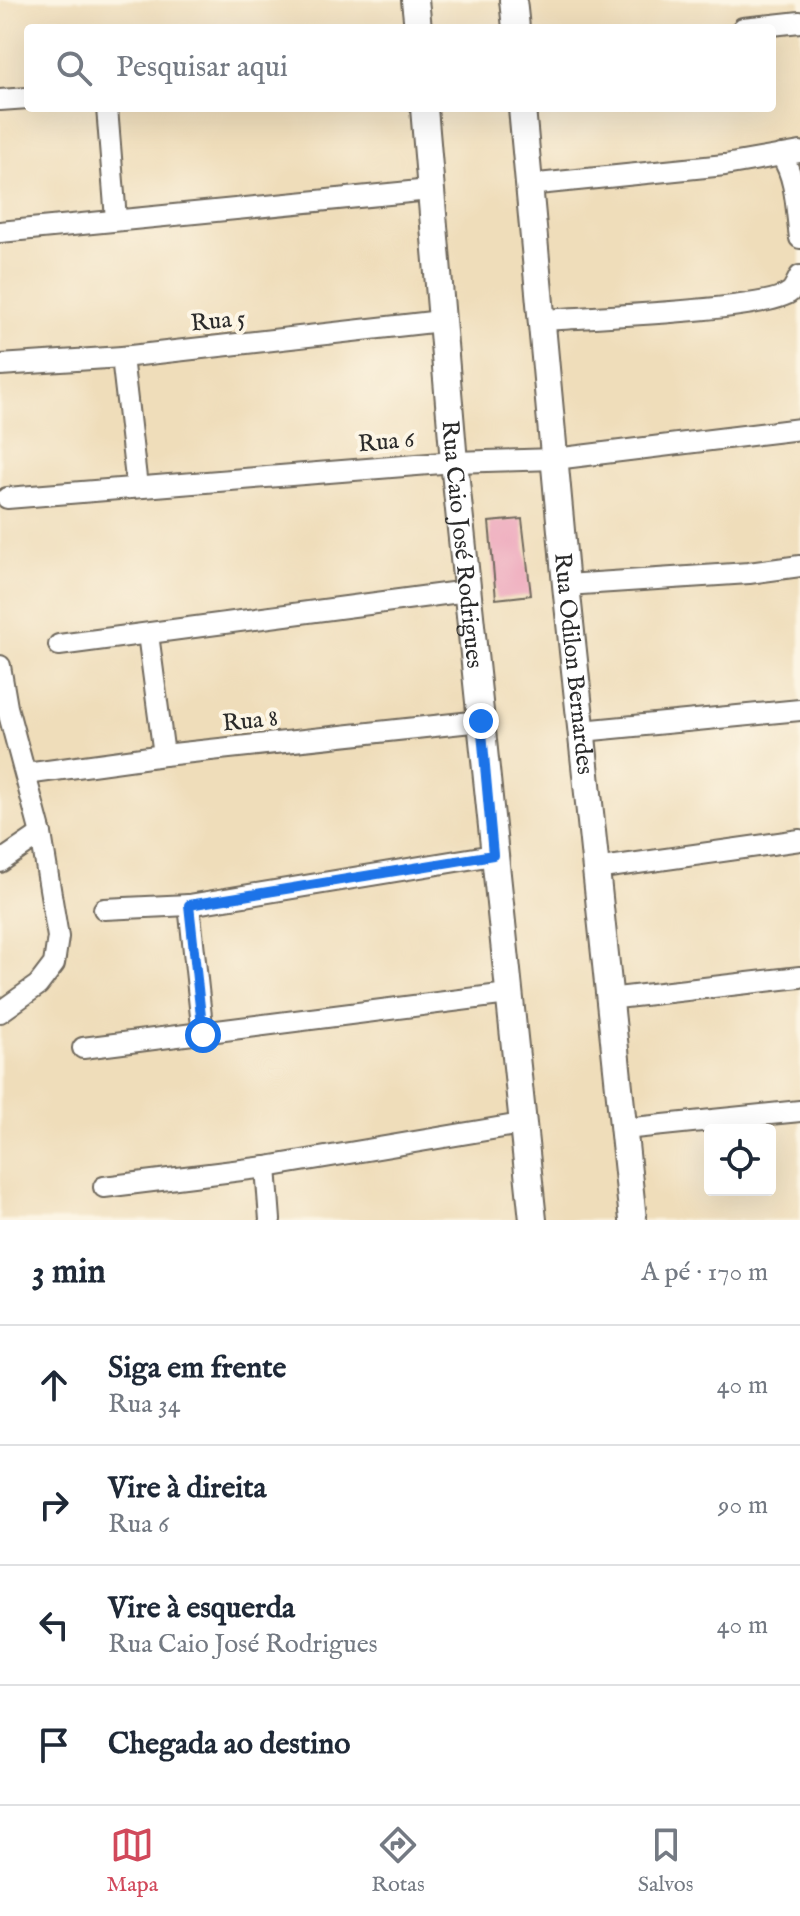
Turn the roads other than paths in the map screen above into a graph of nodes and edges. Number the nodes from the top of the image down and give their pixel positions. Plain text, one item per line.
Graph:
1 (415, 0) edge
2 (513, 0) edge
3 (800, 22) edge
4 (418, 24) edge
5 (516, 24) edge
6 (776, 25) edge
7 (24, 98) edge
8 (0, 100) edge
9 (107, 112) edge
10 (424, 112) edge
11 (522, 112) edge
12 (791, 154) edge
13 (528, 185) junction
14 (430, 190) junction
15 (116, 219) junction
16 (0, 232) edge
17 (800, 238) edge
18 (800, 276) edge
19 (543, 320) junction
20 (441, 321) junction
21 (122, 357) junction
22 (0, 365) edge
23 (800, 429) edge
24 (555, 459) junction
25 (454, 462) junction
26 (137, 487) junction
27 (7, 498) dead end
28 (798, 567) edge
29 (566, 585) junction
30 (467, 591) junction
31 (148, 634) junction
32 (59, 645) dead end
33 (0, 666) edge
34 (3, 709) edge
35 (800, 710) edge
36 (481, 721) junction
37 (582, 731) junction
38 (164, 755) junction
39 (26, 774) junction
40 (41, 834) junction
41 (800, 840) edge
42 (493, 855) junction
43 (0, 862) edge
44 (595, 869) junction
45 (189, 905) junction
46 (104, 909) dead end
47 (800, 977) edge
48 (508, 994) junction
49 (608, 999) junction
50 (0, 1012) edge
51 (203, 1035) junction
52 (83, 1048) dead end
53 (800, 1111) edge
54 (521, 1124) junction
55 (624, 1129) junction
56 (266, 1167) junction
57 (104, 1187) dead end
58 (270, 1220) edge
59 (533, 1220) edge
60 (633, 1220) edge

1 - 4 street
2 - 5 street
3 - 6 street
7 - 8 street
9 - 15 street
10 - 14 street, Rua Caio José Rodrigues
11 - 13 street, Rua Odilon Bernardes
12 - 13 street
12 - 17 street
13 - 19 street, Rua Odilon Bernardes
14 - 15 street
14 - 20 street, Rua Caio José Rodrigues
15 - 16 street
18 - 19 street
19 - 24 street, Rua Odilon Bernardes
20 - 21 street, Rua 5
20 - 25 street, Rua Caio José Rodrigues
21 - 22 street, Rua 5
21 - 26 street
23 - 24 street, Rua 6
24 - 25 street, Rua 6
24 - 29 street, Rua Odilon Bernardes
25 - 26 street, Rua 6
25 - 30 street, Rua Caio José Rodrigues
26 - 27 street, Rua 6
28 - 29 street
29 - 37 street, Rua Odilon Bernardes
30 - 31 street
30 - 36 street, Rua Caio José Rodrigues
31 - 32 street
31 - 38 street
33 - 34 street
34 - 39 street
35 - 37 street
36 - 38 street, Rua 8
36 - 42 street, Rua Caio José Rodrigues
37 - 44 street, Rua Odilon Bernardes
38 - 39 street, Rua 8
39 - 40 street
40 - 43 street
40 - 50 street
41 - 44 street
42 - 45 street
42 - 48 street, Rua Caio José Rodrigues
44 - 49 street, Rua Odilon Bernardes
45 - 46 street
45 - 51 street
47 - 49 street
48 - 51 street
48 - 54 street, Rua Caio José Rodrigues
49 - 55 street, Rua Odilon Bernardes
51 - 52 street
53 - 55 street
54 - 56 street
54 - 59 street, Rua Caio José Rodrigues
55 - 60 street, Rua Odilon Bernardes
56 - 57 street
56 - 58 street

